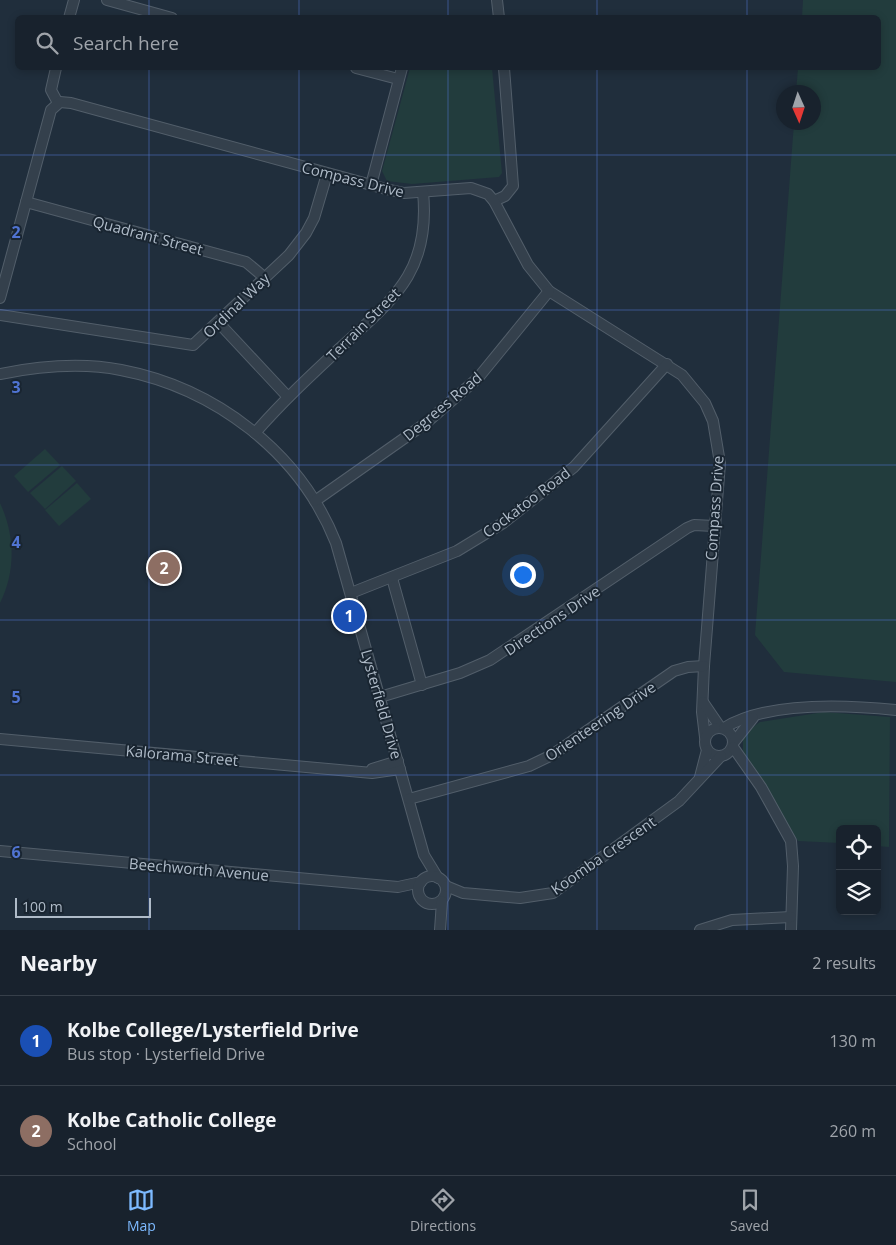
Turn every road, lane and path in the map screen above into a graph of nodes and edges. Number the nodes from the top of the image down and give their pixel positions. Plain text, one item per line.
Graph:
1 (74, 0) edge
2 (107, 0) edge
3 (497, 0) edge
4 (70, 15) edge
5 (161, 15) edge
6 (499, 15) edge
7 (56, 70) edge
8 (364, 70) edge
9 (401, 70) edge
10 (504, 70) edge
11 (398, 78) junction
12 (58, 103) junction
13 (327, 174) junction
14 (371, 185) junction
15 (423, 192) junction
16 (494, 201) junction
17 (26, 202) junction
18 (264, 277) junction
19 (549, 291) junction
20 (0, 298) edge
21 (0, 315) edge
22 (218, 322) junction
23 (667, 364) junction
24 (0, 374) edge
25 (288, 397) junction
26 (255, 433) junction
27 (315, 501) junction
28 (714, 526) junction
29 (392, 578) junction
30 (351, 593) junction
31 (704, 666) junction
32 (422, 685) junction
33 (380, 697) junction
34 (703, 702) junction
35 (896, 710) edge
36 (754, 717) junction
37 (722, 728) junction
38 (705, 737) junction
39 (0, 739) edge
40 (733, 744) junction
41 (707, 750) junction
42 (722, 756) junction
43 (399, 765) junction
44 (749, 770) junction
45 (699, 781) junction
46 (408, 800) junction
47 (0, 851) edge
48 (424, 855) junction
49 (438, 878) junction
50 (422, 881) junction
51 (398, 886) junction
52 (419, 893) junction
53 (444, 894) junction
54 (428, 904) junction
55 (791, 917) junction
56 (439, 928) edge
57 (700, 930) edge
58 (791, 930) edge

1 - 4 street
2 - 5 street
3 - 6 street
7 - 12 street
8 - 11 street
9 - 11 street
10 - 16 street
11 - 14 street
12 - 13 street, Compass Drive
12 - 17 street
13 - 14 street, Compass Drive
13 - 18 street, Ordinal Way
14 - 15 street, Compass Drive
15 - 16 street, Compass Drive
15 - 25 street, Terrain Street
16 - 19 street, Compass Drive
17 - 18 street, Quadrant Street
17 - 20 street
18 - 22 street, Ordinal Way
19 - 23 street, Compass Drive
19 - 27 street, Degrees Road
21 - 22 street, Ordinal Way
22 - 25 street
23 - 28 street, Compass Drive
23 - 29 street, Cockatoo Road
24 - 26 street, Lysterfield Drive
25 - 26 street, Terrain Street
26 - 27 street, Lysterfield Drive
27 - 30 street, Lysterfield Drive
28 - 31 street, Compass Drive
28 - 32 street, Directions Drive
29 - 30 street, Cockatoo Road
29 - 32 street
30 - 33 street, Lysterfield Drive
31 - 34 street, Compass Drive
31 - 46 street, Orienteering Drive
32 - 33 street, Directions Drive
33 - 43 street, Lysterfield Drive
34 - 37 street
34 - 38 street, Compass Drive
35 - 36 street
36 - 37 street
36 - 40 street
37 - 38 street
37 - 40 street
38 - 41 street
39 - 43 street, Kalorama Street
40 - 42 street
40 - 44 street
41 - 42 street
41 - 45 street
42 - 44 street
42 - 45 street, Koomba Crescent
43 - 46 street, Lysterfield Drive
44 - 55 street
45 - 53 street, Koomba Crescent
46 - 48 street, Lysterfield Drive
47 - 51 street, Beechworth Avenue
48 - 49 street, Lysterfield Drive
48 - 50 street, Lysterfield Drive
49 - 50 street
49 - 53 street
50 - 51 street, Beechworth Avenue
50 - 52 street
51 - 52 street, Beechworth Avenue
52 - 54 street
53 - 54 street
53 - 56 street
54 - 56 street
55 - 57 street
55 - 58 street

